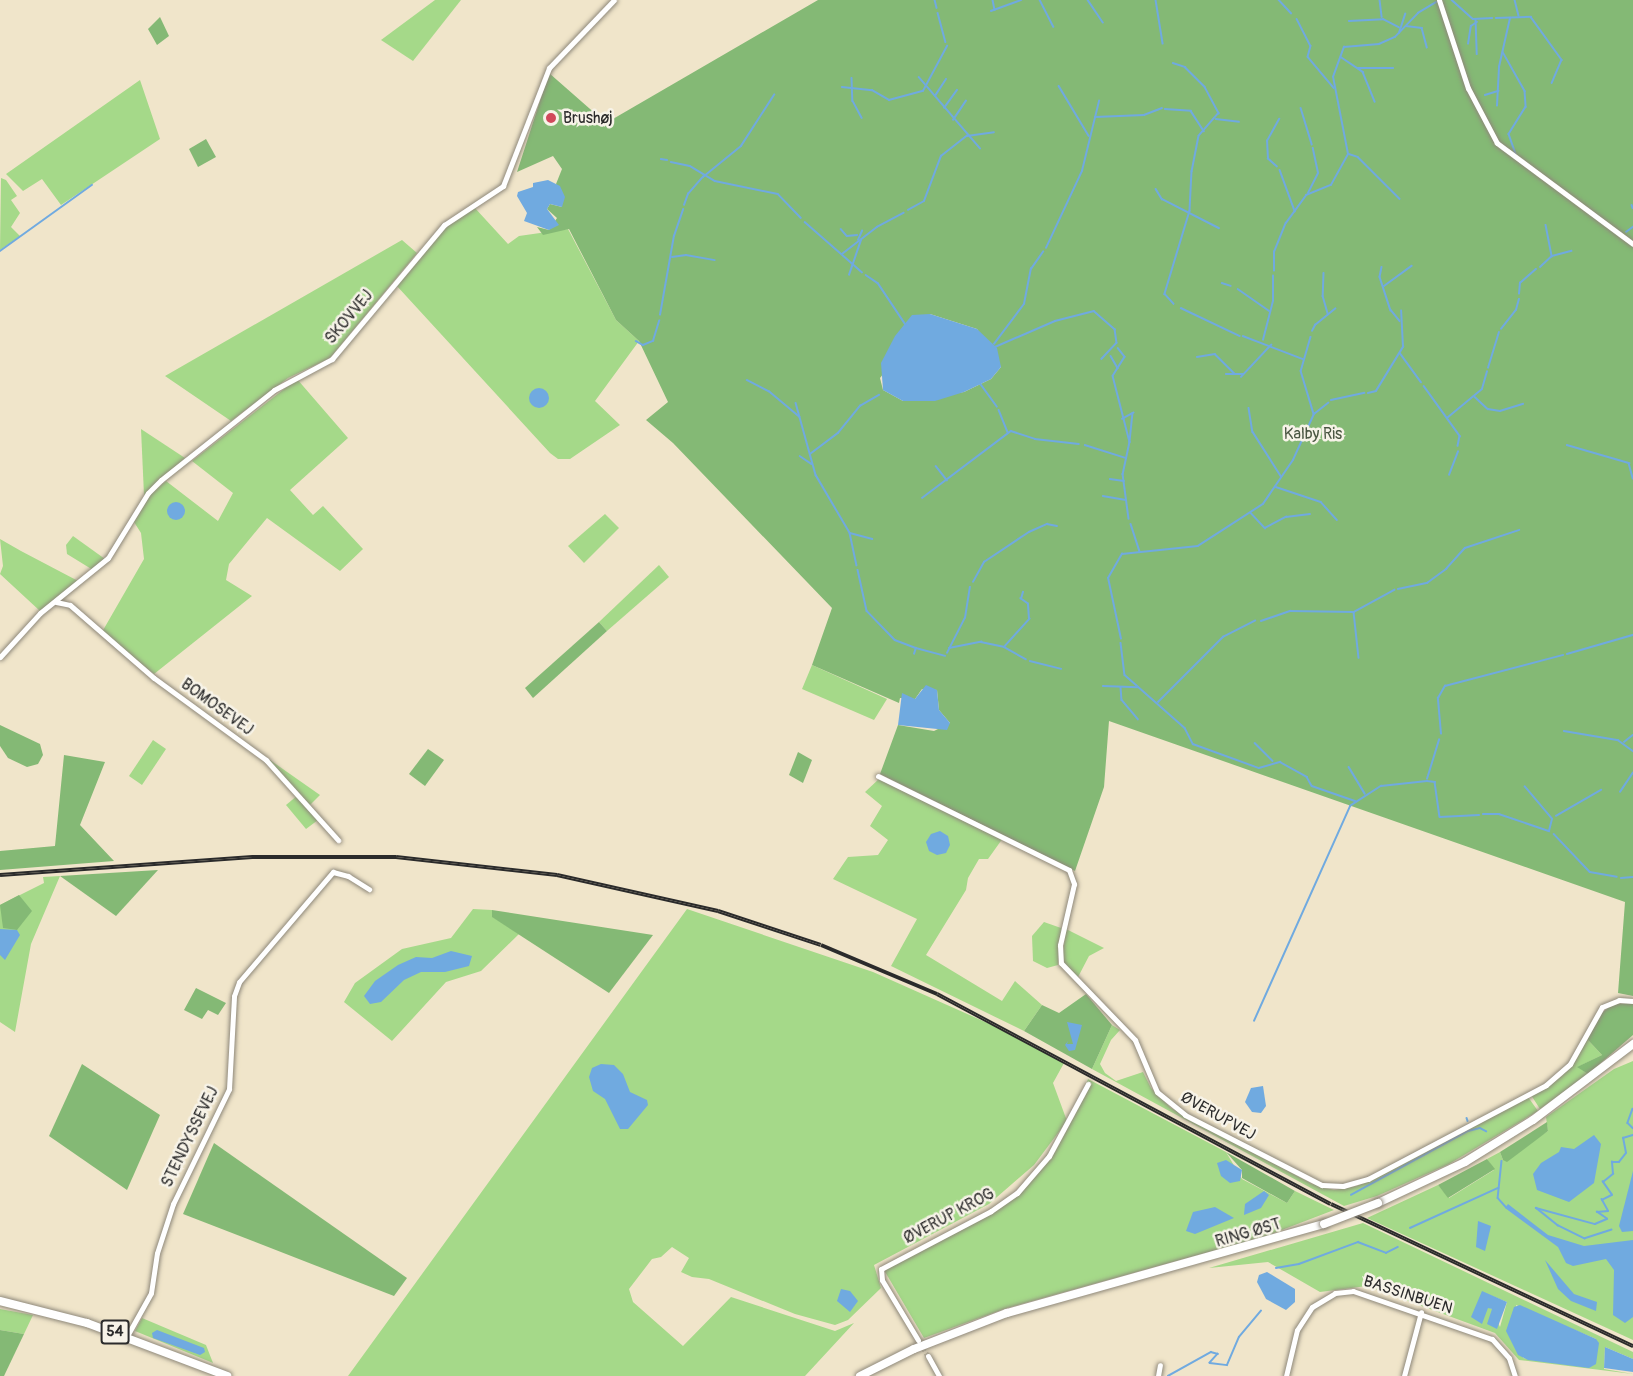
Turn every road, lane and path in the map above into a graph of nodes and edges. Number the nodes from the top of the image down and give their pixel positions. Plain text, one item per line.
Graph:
1 (614, 0) edge
2 (1439, 0) edge
3 (1633, 244) edge
4 (68, 593) junction
5 (56, 602) junction
6 (70, 605) junction
7 (0, 657) edge
8 (878, 776) dead end
9 (338, 840) dead end
10 (369, 889) dead end
11 (1633, 1000) edge
12 (1633, 1039) edge
13 (1633, 1044) edge
14 (1616, 1057) junction
15 (1088, 1084) dead end
16 (0, 1301) edge
17 (1421, 1312) junction
18 (127, 1336) junction
19 (918, 1340) tunnel mouth
20 (928, 1356) tunnel mouth
21 (1160, 1365) dead end
22 (226, 1376) edge
23 (860, 1376) edge
24 (939, 1376) edge
25 (1158, 1376) edge
26 (1286, 1376) edge
27 (1404, 1376) edge
28 (1515, 1376) edge

1 - 4 street, SKOVVEJ
2 - 3 street
4 - 5 street, SKOVVEJ
4 - 6 street
5 - 6 street, BOMOSEVEJ
5 - 7 street, SKOVVEJ
6 - 9 street, BOMOSEVEJ
8 - 11 street, ØVERUPVEJ
10 - 18 street, STENDYSSEVEJ
12 - 14 main road, RING ØST
13 - 14 main road, RING ØST
14 - 23 main road, RING ØST, bridge
15 - 19 street, ØVERUP KROG
16 - 18 main road, 54
17 - 26 street, BASSINBUEN
17 - 27 street
17 - 28 street, BASSINBUEN
18 - 22 main road, 54
20 - 24 street
21 - 25 street

